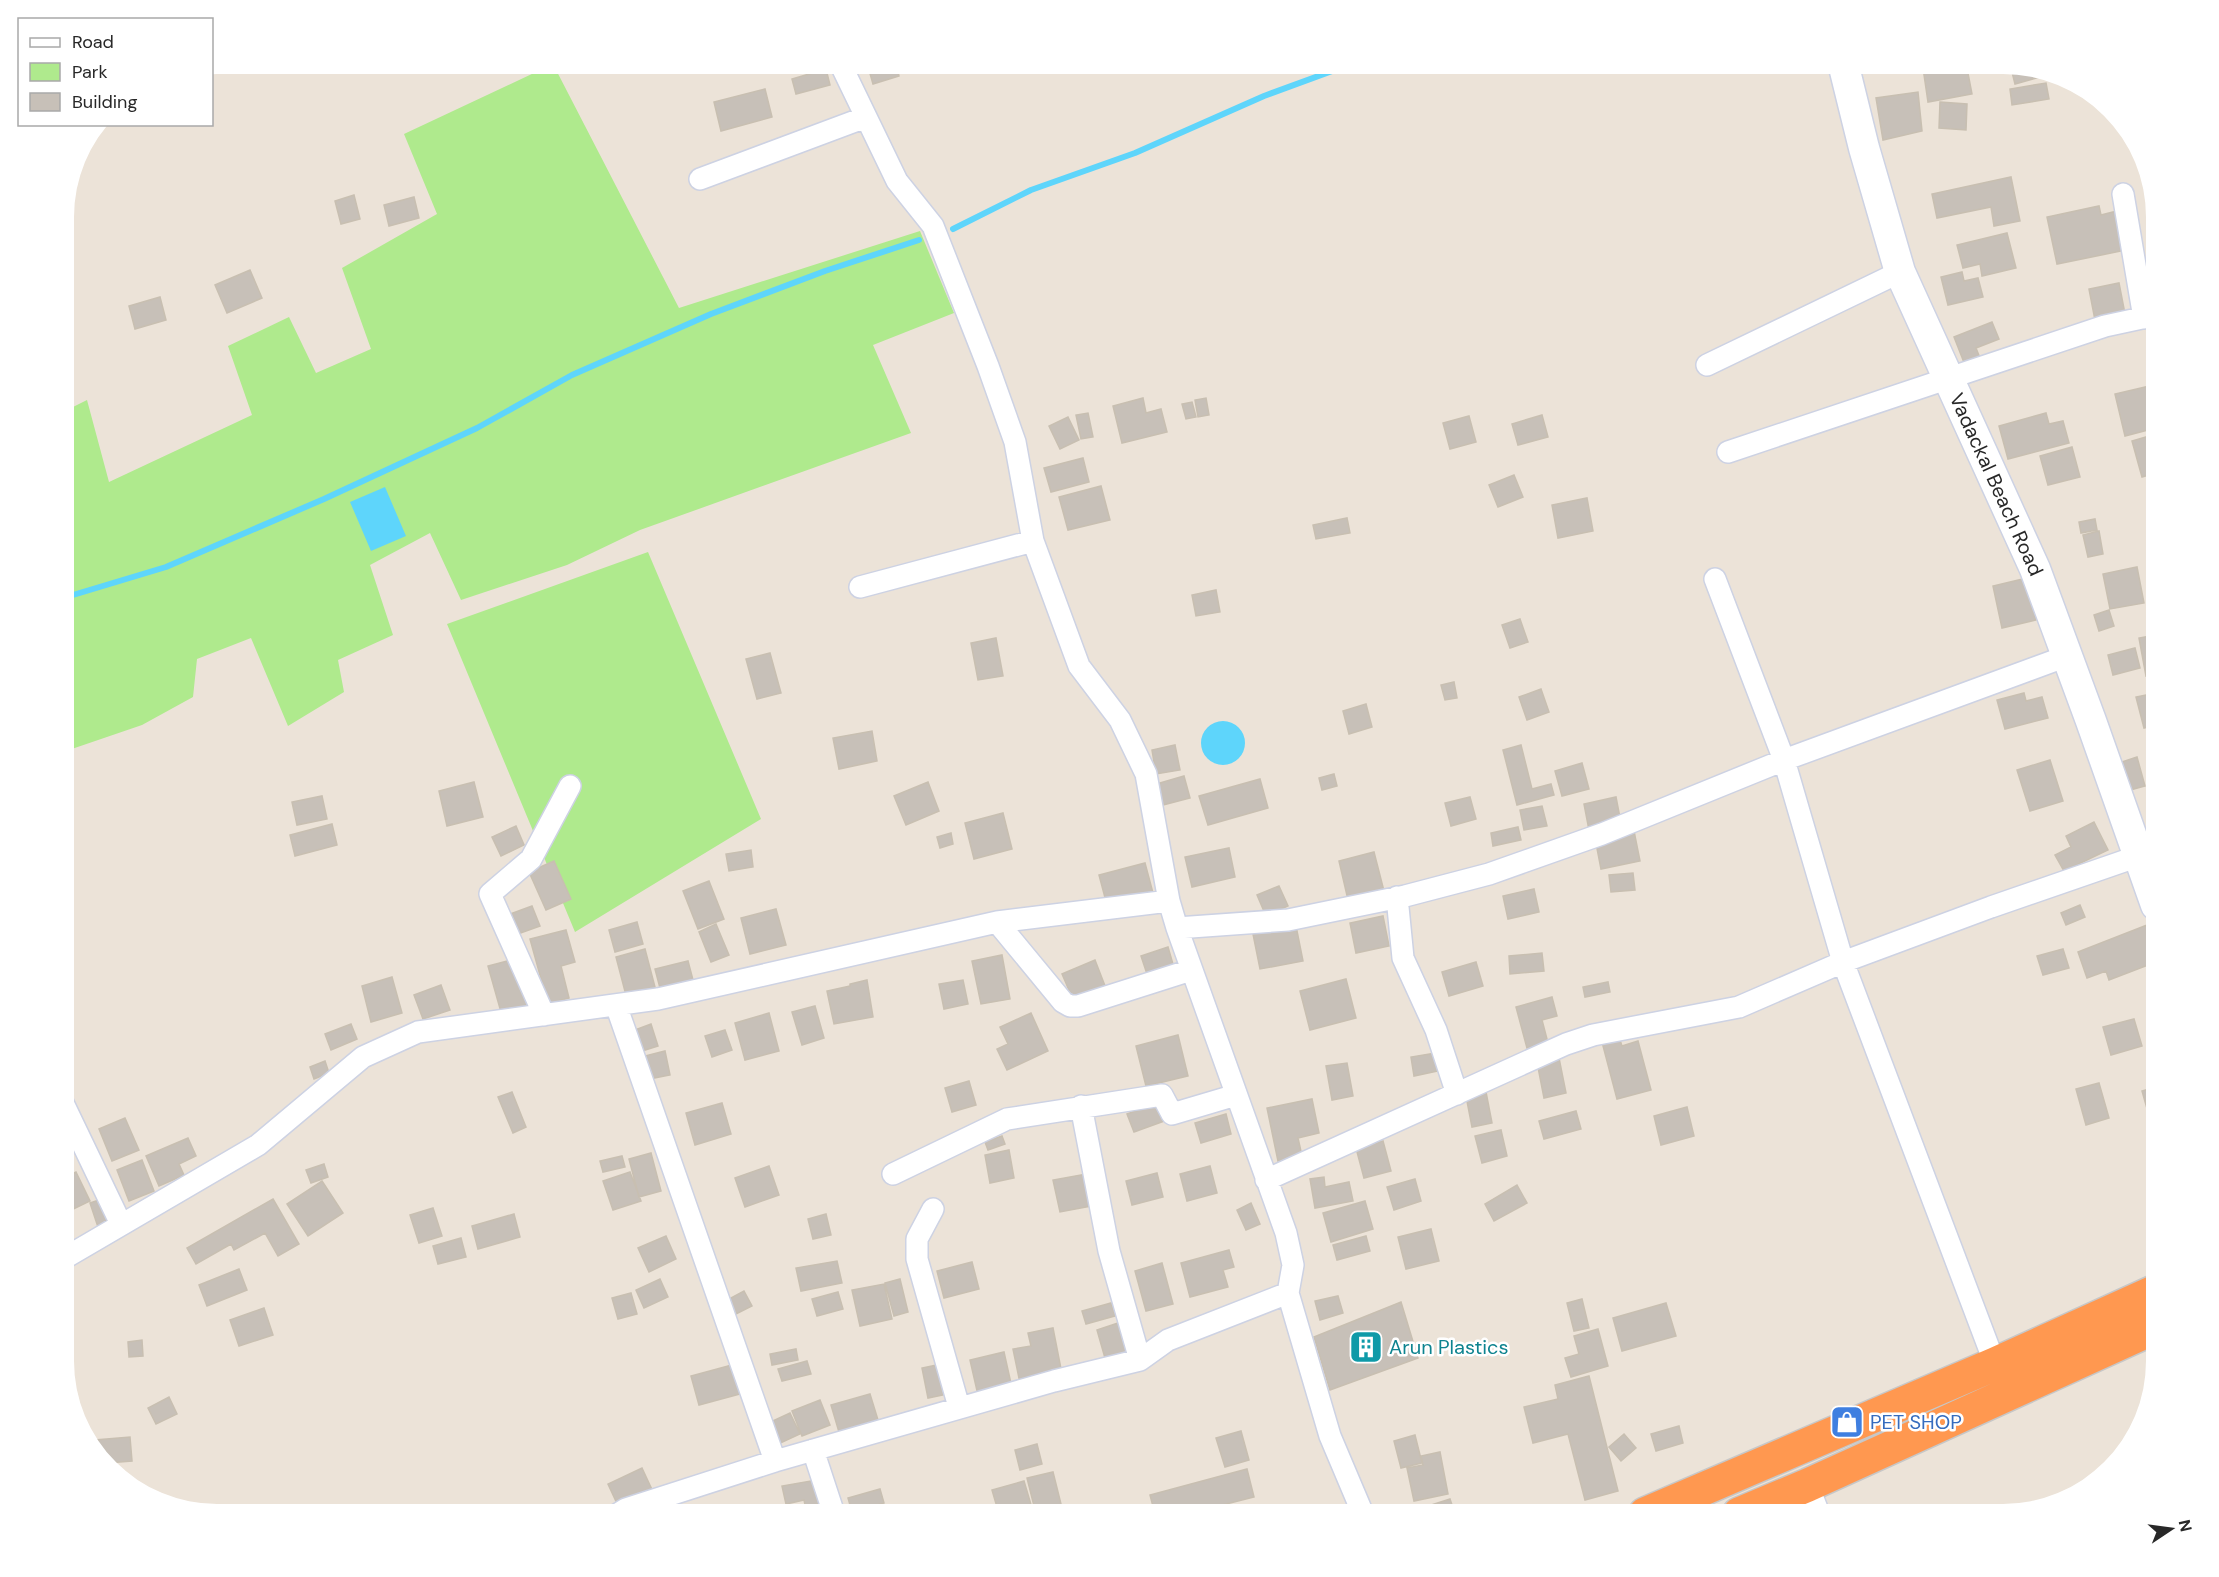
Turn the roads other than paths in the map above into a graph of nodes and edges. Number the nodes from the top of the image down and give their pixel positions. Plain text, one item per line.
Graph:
1 (1845, 73) edge
2 (845, 74) edge
3 (866, 117) junction
4 (700, 180) dead end
5 (2123, 194) dead end
6 (1899, 272) junction
7 (2146, 298) edge
8 (2146, 317) edge
9 (1707, 364) dead end
10 (1948, 377) junction
11 (1728, 452) dead end
12 (1033, 541) junction
13 (1715, 579) dead end
14 (860, 586) dead end
15 (2067, 656) junction
16 (1784, 760) junction
17 (570, 786) dead end
18 (2146, 850) edge
19 (2146, 852) edge
20 (1397, 897) junction
21 (1169, 901) junction
22 (997, 922) junction
23 (1177, 928) junction
24 (1843, 962) junction
25 (1191, 970) junction
26 (616, 1005) junction
27 (544, 1015) junction
28 (1457, 1094) junction
29 (1236, 1095) junction
30 (1081, 1106) junction
31 (74, 1126) edge
32 (893, 1174) dead end
33 (1266, 1180) junction
34 (933, 1209) dead end
35 (121, 1224) junction
36 (74, 1252) edge
37 (1288, 1293) junction
38 (2146, 1296) edge
39 (2146, 1332) edge
40 (1140, 1360) junction
41 (1995, 1364) junction
42 (959, 1407) junction
43 (813, 1450) junction
44 (775, 1461) junction
45 (1814, 1500) edge
46 (642, 1504) edge
47 (831, 1504) edge
48 (1359, 1504) edge
49 (1668, 1504) edge
50 (1793, 1504) edge

1 - 6 main road, Vadackal Beach Road
2 - 3 street
3 - 4 street
3 - 12 street
5 - 7 street
6 - 9 street
6 - 10 main road, Vadackal Beach Road
8 - 10 street
10 - 11 street
10 - 15 main road, Vadackal Beach Road
12 - 14 street
12 - 21 street
13 - 16 street
15 - 16 street
15 - 18 main road, Vadackal Beach Road
16 - 20 street
16 - 24 street
17 - 27 street
19 - 24 street
20 - 23 street
20 - 28 street
21 - 22 street
21 - 23 street
22 - 25 street
22 - 26 street
23 - 25 street
24 - 28 street
24 - 41 street
25 - 29 street
26 - 27 street
26 - 44 street
27 - 35 street
28 - 33 street
29 - 30 street
29 - 33 street
30 - 32 street
30 - 40 street
31 - 35 street
33 - 37 street
34 - 42 street
35 - 36 street
37 - 40 street
37 - 48 street
38 - 41 highway
39 - 45 highway
40 - 42 street
41 - 49 highway
42 - 43 street
43 - 44 street
43 - 47 street
44 - 46 street
45 - 50 highway

